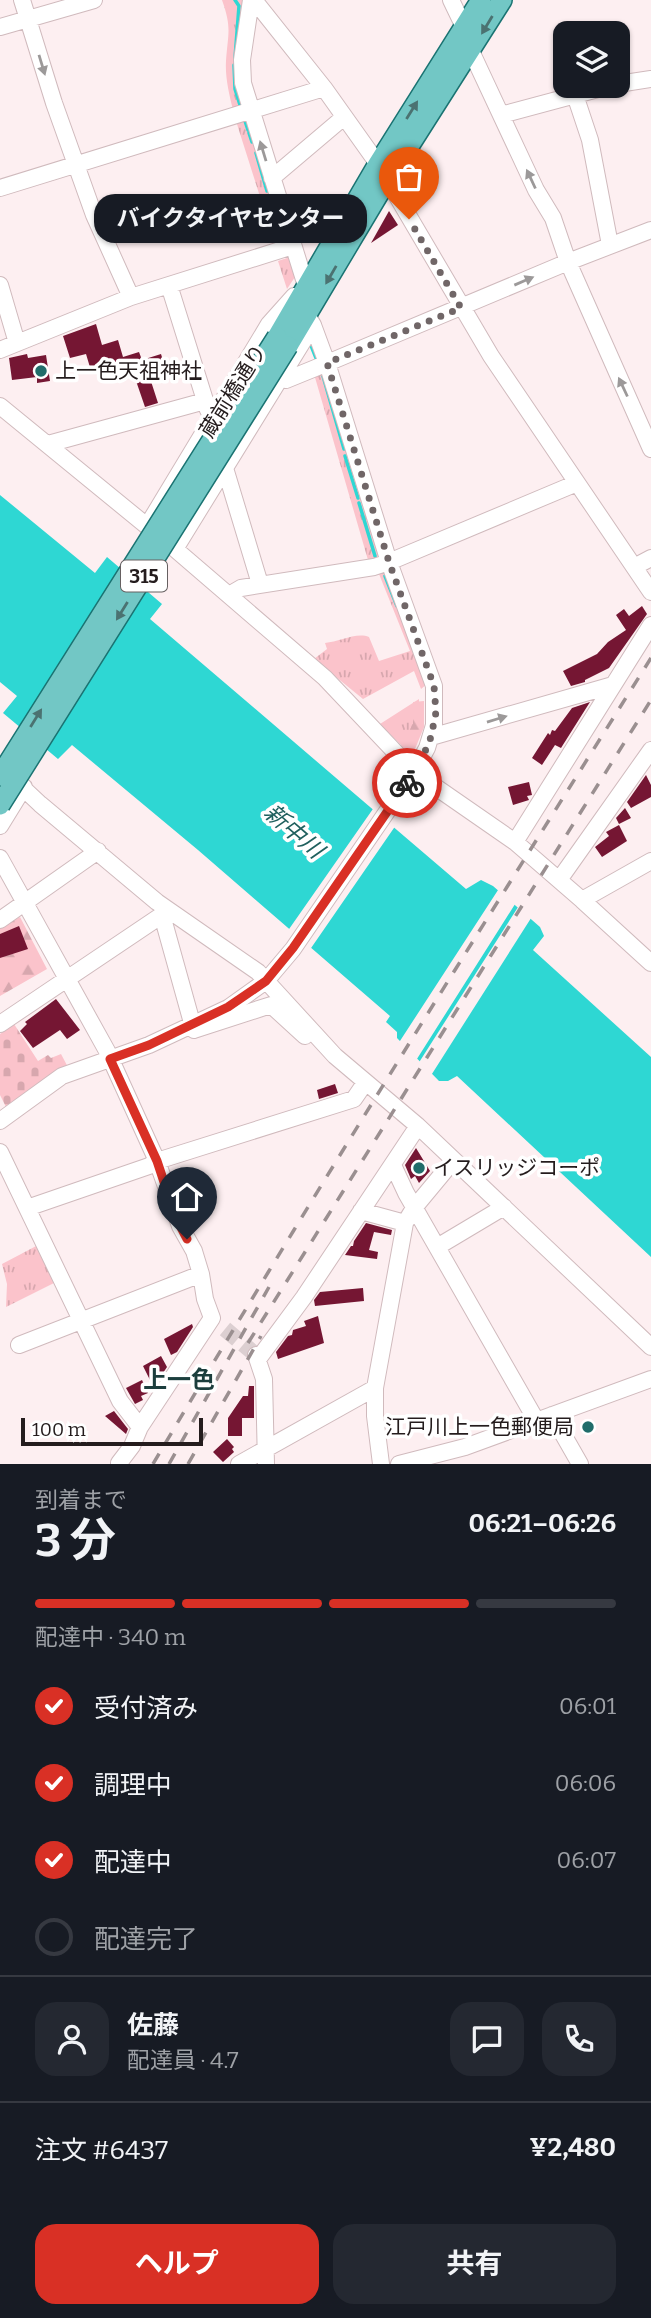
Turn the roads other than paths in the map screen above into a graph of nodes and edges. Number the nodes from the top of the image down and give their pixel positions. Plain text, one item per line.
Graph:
1 (22, 0) edge
2 (94, 0) edge
3 (253, 0) edge
4 (451, 0) edge
5 (481, 0) edge
6 (502, 0) edge
7 (29, 20) junction
8 (0, 27) edge
9 (464, 27) junction
10 (471, 51) junction
11 (651, 79) edge
12 (630, 82) edge
13 (324, 88) junction
14 (564, 98) edge
15 (576, 98) edge
16 (251, 111) junction
17 (501, 115) junction
18 (344, 117) junction
19 (76, 164) junction
20 (378, 164) junction
21 (272, 178) junction
22 (387, 182) junction
23 (0, 188) edge
24 (651, 230) edge
25 (610, 245) junction
26 (291, 246) junction
27 (568, 262) junction
28 (0, 285) edge
29 (169, 285) junction
30 (304, 288) junction
31 (131, 298) junction
32 (461, 308) junction
33 (310, 320) junction
34 (282, 341) junction
35 (17, 343) junction
36 (0, 350) edge
37 (327, 363) junction
38 (282, 379) junction
39 (205, 401) junction
40 (0, 406) edge
41 (212, 421) junction
42 (48, 444) junction
43 (651, 449) edge
44 (225, 468) junction
45 (577, 483) junction
46 (147, 526) junction
47 (175, 549) junction
48 (651, 558) edge
49 (389, 562) junction
50 (634, 566) junction
51 (260, 584) junction
52 (651, 592) edge
53 (229, 595) junction
54 (651, 625) edge
55 (613, 685) junction
56 (431, 737) junction
57 (651, 750) edge
58 (0, 767) edge
59 (414, 772) junction
60 (0, 776) edge
61 (24, 787) junction
62 (0, 805) edge
63 (0, 826) edge
64 (515, 842) junction
65 (98, 850) junction
66 (0, 858) edge
67 (651, 861) edge
68 (559, 880) junction
69 (582, 900) junction
70 (25, 901) junction
71 (165, 913) junction
72 (0, 920) edge
73 (651, 963) edge
74 (272, 976) junction
75 (67, 979) junction
76 (0, 1024) edge
77 (192, 1024) junction
78 (335, 1056) junction
79 (110, 1059) junction
80 (365, 1083) junction
81 (0, 1121) edge
82 (418, 1126) junction
83 (0, 1152) edge
84 (157, 1161) junction
85 (453, 1161) junction
86 (393, 1165) junction
87 (504, 1207) junction
88 (27, 1208) junction
89 (414, 1208) junction
90 (361, 1211) junction
91 (405, 1223) junction
92 (437, 1247) junction
93 (201, 1274) junction
94 (81, 1321) junction
95 (19, 1345) dead end
96 (651, 1348) edge
97 (651, 1379) edge
98 (375, 1388) junction
99 (552, 1415) junction
100 (536, 1420) junction
101 (140, 1427) junction
102 (265, 1457) edge
103 (119, 1463) edge
104 (407, 1463) edge
105 (239, 1464) edge
106 (381, 1464) edge
107 (580, 1464) edge

1 - 7 street
2 - 7 street
3 - 13 street
3 - 16 street
4 - 9 street
5 - 9 main road, 蔵前橋通り / 315
6 -> 10 main road, 蔵前橋通り / 315
7 - 8 street
7 -> 19 street
20 -> 9 main road, 蔵前橋通り / 315
10 - 17 street
10 - 22 main road, 蔵前橋通り / 315
11 - 12 street
13 - 16 street
13 - 18 street
14 - 17 street
15 - 25 street
16 - 19 street
21 -> 16 street
27 -> 17 street
18 - 20 street
18 - 21 street
19 - 23 street
19 - 31 street
20 - 22 street
20 - 30 main road, 蔵前橋通り / 315
21 - 26 street
22 - 32 street
22 -> 33 main road, 蔵前橋通り / 315
24 - 25 street
25 - 27 street
26 - 29 street
26 - 30 street
32 -> 27 street
43 -> 27 street
28 - 35 street
29 - 31 street
29 - 39 street
30 - 34 main road, 蔵前橋通り / 315
30 - 41 street
31 - 35 street
32 - 37 street
32 - 45 street
33 - 34 main road, 蔵前橋通り / 315
33 - 37 street
33 - 38 street
60 -> 34 main road, 蔵前橋通り / 315, bridge
34 -> 62 main road, 蔵前橋通り / 315, bridge
35 - 36 street
37 - 38 street
37 - 49 street
38 - 44 street
39 - 41 street
39 - 42 street
40 - 42 street
41 - 46 street
42 - 46 street
44 - 47 street
44 - 51 street
45 - 49 street
45 - 50 street
46 - 47 street
47 - 53 street
48 - 50 street
49 - 51 street
49 - 56 street
50 - 52 street
51 - 53 street
53 - 59 street
54 - 55 street
56 -> 55 street
55 - 64 street
56 - 59 street
57 - 68 street
58 - 61 street
59 - 64 street
59 - 74 street
61 - 63 street
61 - 65 street
64 - 68 street
65 - 70 street
65 - 71 street
66 - 70 street
67 - 69 street
68 - 69 street
69 - 73 street
70 - 72 street
70 - 75 street
71 - 74 street
71 - 75 street
71 - 77 street
74 - 77 street
74 - 78 street
75 - 76 street
75 - 79 street
77 - 78 street
77 - 79 street
78 - 80 street
79 - 81 street
79 - 84 street
80 - 82 street
80 - 84 street
82 - 85 street
82 - 86 street
83 - 88 street
84 - 88 street
84 - 93 street
85 - 87 street
85 - 89 street
86 - 89 street
86 - 90 street
87 - 92 street
87 - 96 street
88 - 94 street
89 - 91 street
89 - 92 street
90 - 91 street
90 - 102 street
91 - 98 street
92 - 100 street
93 - 94 street
93 - 101 street
94 - 95 street
94 - 101 street
97 - 99 street
98 - 102 street
98 - 106 street
99 - 100 street
99 - 107 street
100 - 104 street
101 - 103 street
102 - 105 street

